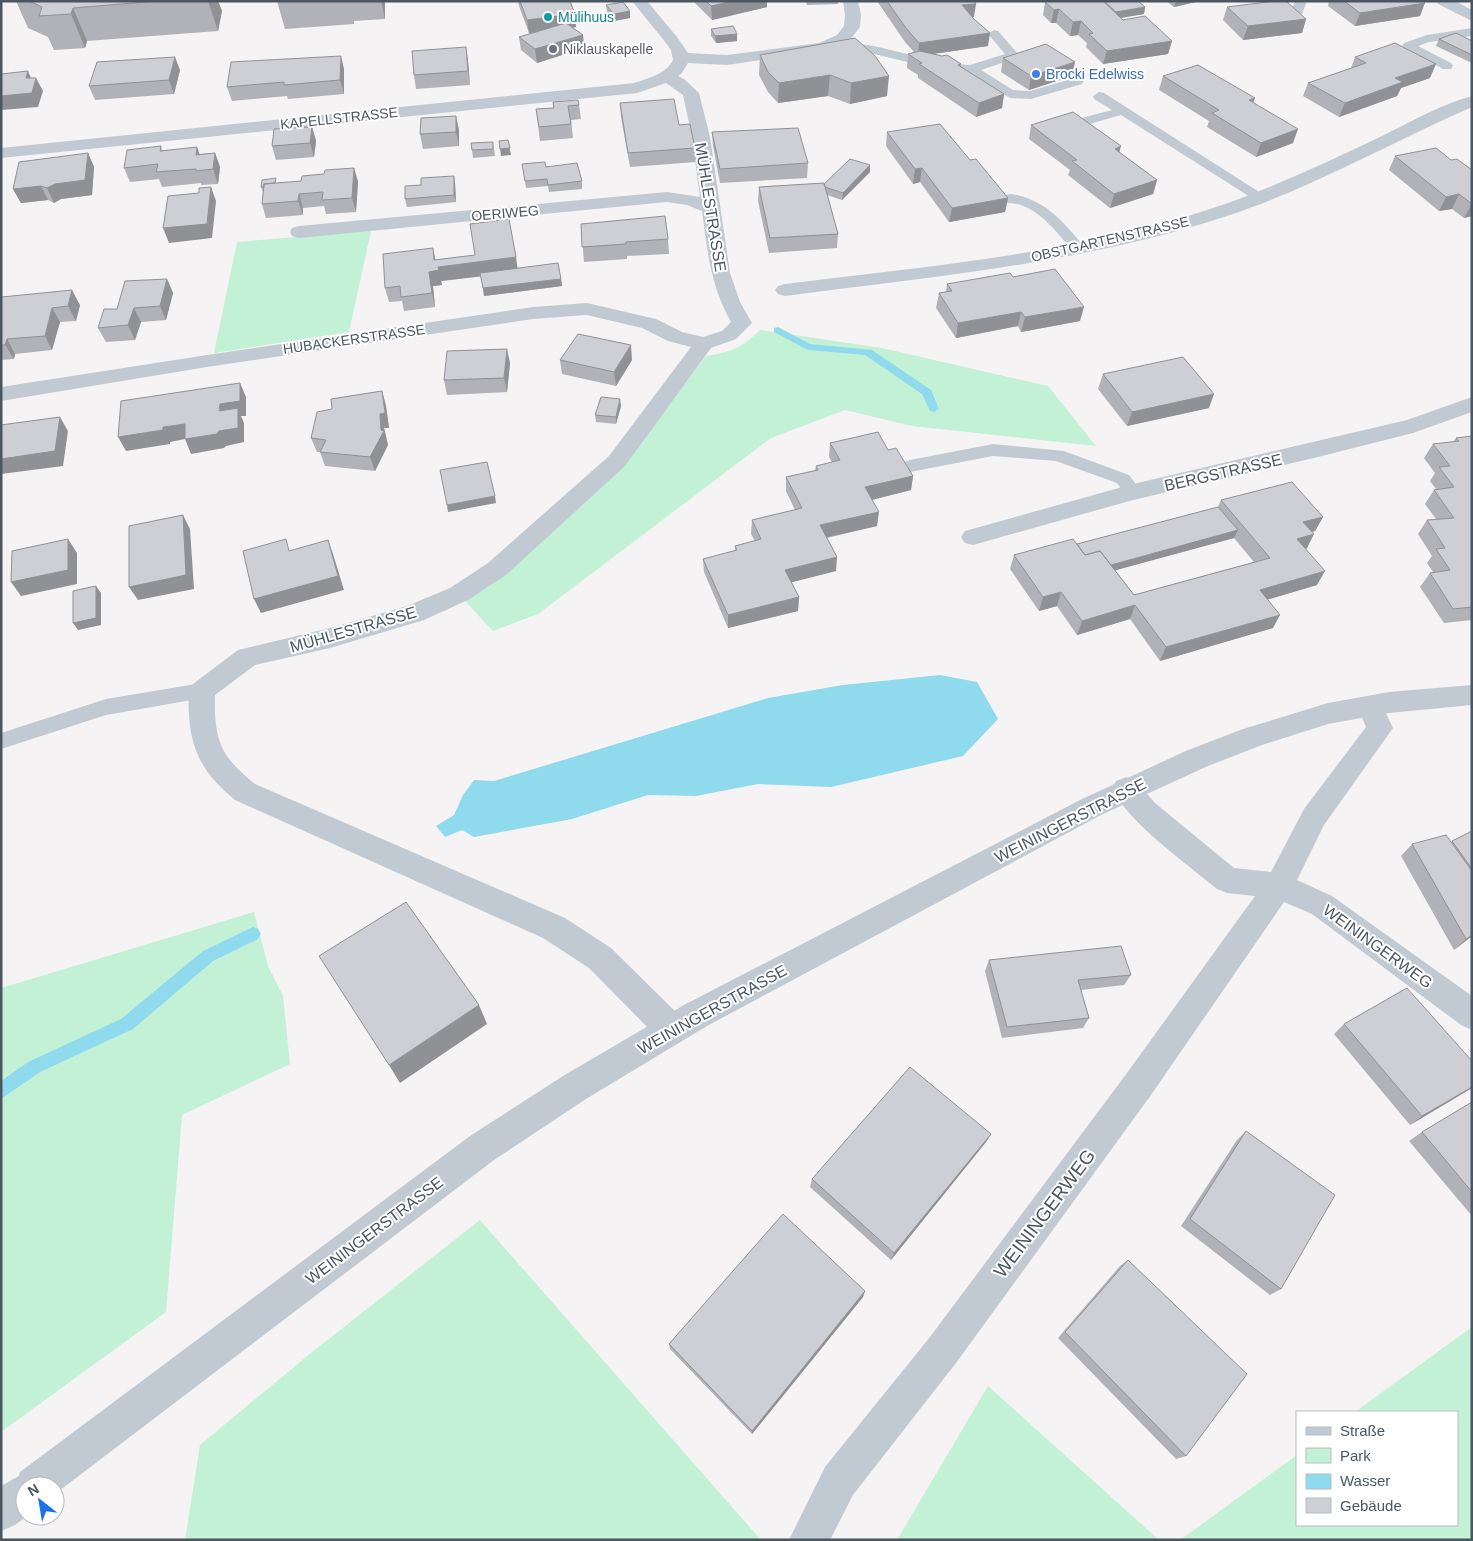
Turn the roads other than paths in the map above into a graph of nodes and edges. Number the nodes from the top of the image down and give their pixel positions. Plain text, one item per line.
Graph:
1 (639, 1) edge
2 (850, 1) edge
3 (1302, 1) edge
4 (1443, 1) edge
5 (1296, 14) edge
6 (1472, 16) edge
7 (1472, 32) edge
8 (994, 34) dead end
9 (830, 44) junction
10 (683, 58) junction
11 (1447, 66) dead end
12 (971, 70) junction
13 (670, 75) junction
14 (1078, 81) dead end
15 (1099, 96) dead end
16 (1472, 101) edge
17 (1121, 111) junction
18 (1079, 123) edge
19 (1, 153) edge
20 (1260, 197) junction
21 (999, 199) edge
22 (710, 208) junction
23 (298, 232) dead end
24 (1078, 248) junction
25 (785, 290) dead end
26 (704, 344) junction
27 (1, 394) edge
28 (1472, 404) edge
29 (910, 466) dead end
30 (1133, 492) junction
31 (973, 537) dead end
32 (202, 691) junction
33 (1472, 695) edge
34 (1370, 706) junction
35 (1, 741) edge
36 (1126, 789) junction
37 (1278, 886) junction
38 (1472, 1015) edge
39 (671, 1029) junction
40 (47, 1476) edge
41 (15, 1500) edge
42 (1, 1511) edge
43 (810, 1540) edge

1 - 10 street
2 - 9 street
3 - 5 lane
4 - 6 street
7 - 11 lane
8 - 12 lane
9 - 10 street
9 - 12 lane
10 - 13 street
12 - 14 lane
13 - 19 street, KAPELLSTRASSE
13 - 22 street, MÜHLESTRASSE
15 - 17 lane
16 - 20 street, OBSTGARTENSTRASSE
17 - 18 lane
17 - 20 lane
20 - 24 street, OBSTGARTENSTRASSE
21 - 24 lane
22 - 23 street, OERIWEG
22 - 26 street, MÜHLESTRASSE
24 - 25 street, OBSTGARTENSTRASSE
26 - 27 street, HUBACKERSTRASSE
26 - 32 street, MÜHLESTRASSE
28 - 30 street, BERGSTRASSE
29 - 30 lane
30 - 31 street, BERGSTRASSE
32 - 35 lane
32 - 39 street
33 - 34 street, WEININGERSTRASSE
34 - 36 street, WEININGERSTRASSE
34 - 37 street, WEININGERWEG
36 - 37 street, WEININGERWEG
36 - 39 street, WEININGERSTRASSE
37 - 38 street, WEININGERWEG
37 - 43 street, WEININGERWEG
39 - 40 street, WEININGERSTRASSE
41 - 42 street

